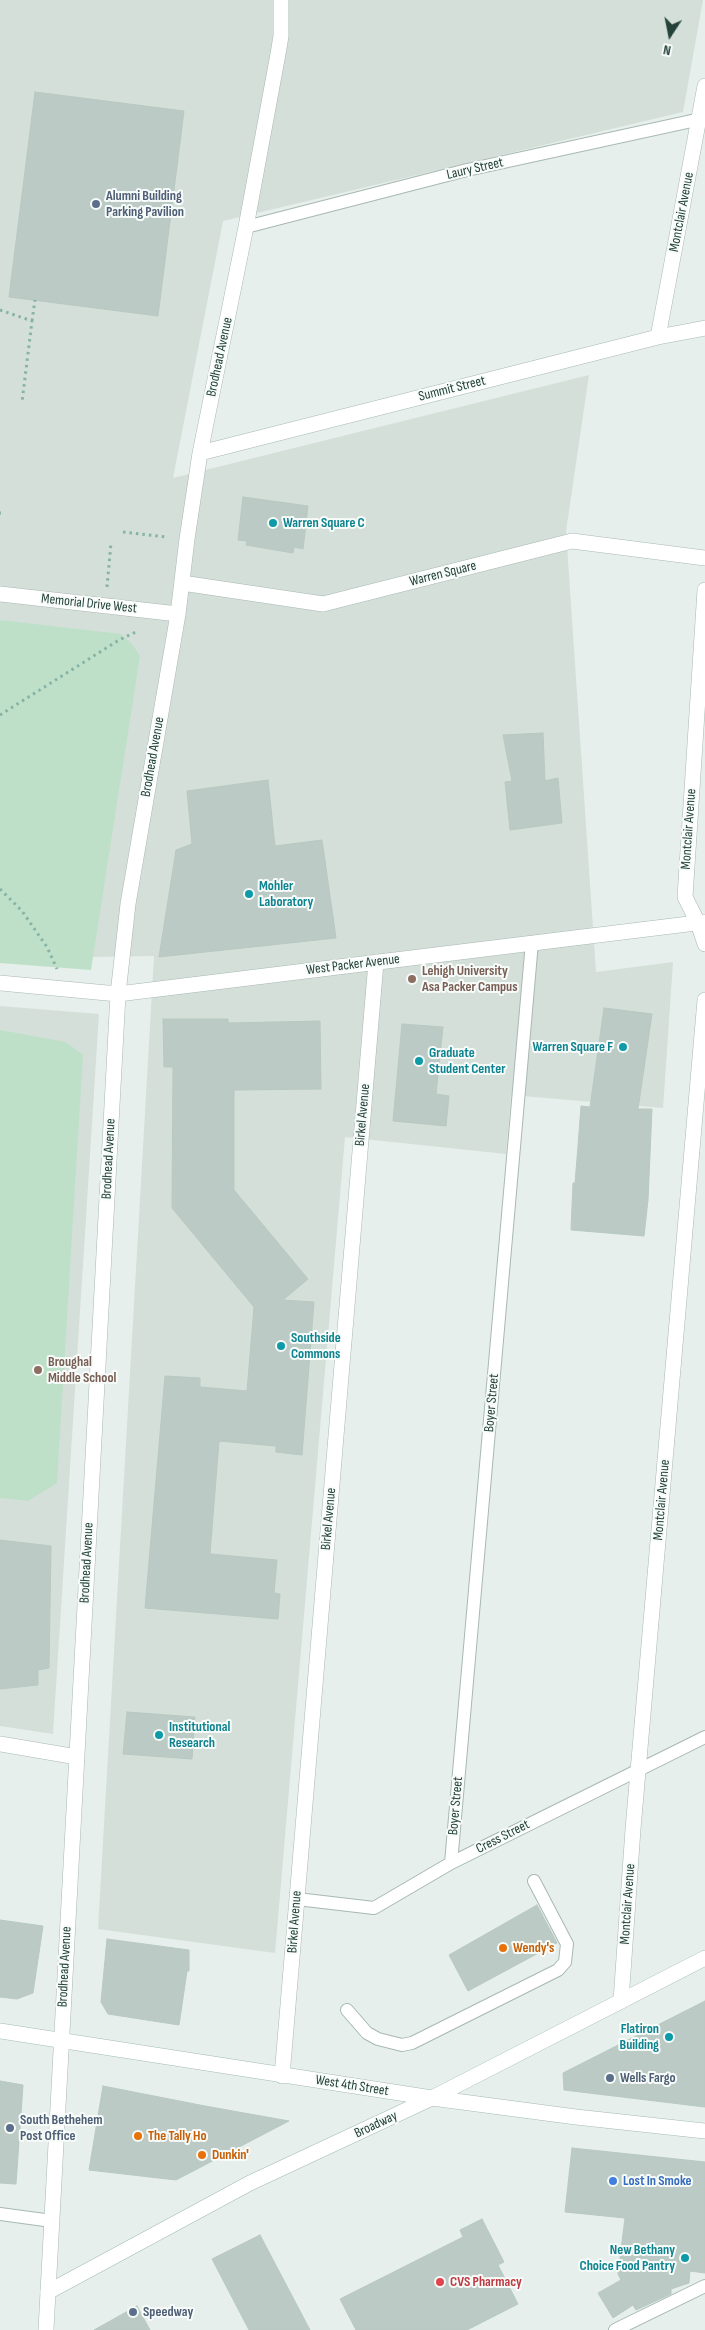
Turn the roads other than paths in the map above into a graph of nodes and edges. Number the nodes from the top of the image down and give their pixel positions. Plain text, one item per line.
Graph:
1 (281, 0) edge
2 (705, 86) edge
3 (702, 119) edge
4 (246, 228) junction
5 (705, 328) edge
6 (658, 337) junction
7 (200, 453) junction
8 (705, 558) edge
9 (182, 583) junction
10 (705, 590) edge
11 (0, 594) edge
12 (178, 614) junction
13 (702, 923) edge
14 (532, 942) junction
15 (705, 944) edge
16 (376, 962) junction
17 (0, 983) edge
18 (118, 994) junction
19 (705, 1000) edge
20 (705, 1737) edge
21 (0, 1744) edge
22 (77, 1757) junction
23 (638, 1769) junction
24 (452, 1863) junction
25 (534, 1881) dead end
26 (297, 1899) junction
27 (705, 1958) edge
28 (621, 2000) junction
29 (347, 2010) dead end
30 (0, 2030) edge
31 (61, 2040) junction
32 (282, 2076) junction
33 (432, 2098) junction
34 (705, 2131) edge
35 (0, 2214) edge
36 (52, 2221) junction
37 (705, 2286) edge
38 (48, 2292) junction
39 (46, 2330) edge
40 (614, 2330) edge

1 - 4 street, Brodhead Avenue
2 - 3 street, Montclair Avenue
3 - 4 lane, Laury Street
3 - 6 street, Montclair Avenue
4 - 7 street, Brodhead Avenue
5 - 6 street, Summit Street
6 - 7 street, Summit Street
7 - 9 street, Brodhead Avenue
8 - 9 street, Warren Square
9 - 12 street, Brodhead Avenue
10 - 13 street, Montclair Avenue
11 - 12 street, Memorial Drive West
12 - 18 street, Brodhead Avenue
13 - 14 street, West Packer Avenue
13 - 15 street, Montclair Avenue
14 - 16 street, West Packer Avenue
14 - 24 lane, Boyer Street
16 - 18 street, West Packer Avenue
16 - 26 street, Birkel Avenue
17 - 18 street, West Packer Avenue
18 - 22 street, Brodhead Avenue
19 - 23 street, Montclair Avenue
20 - 23 lane, Cress Street
21 - 22 street
22 - 31 street, Brodhead Avenue
23 - 24 lane, Cress Street
23 - 28 street, Montclair Avenue
24 - 26 lane, Cress Street
25 - 29 lane
26 - 32 street, Birkel Avenue
27 - 28 street, Broadway
28 - 33 street, Broadway
30 - 31 street, West 4th Street
31 - 32 street, West 4th Street
31 - 36 street, Brodhead Avenue
32 - 33 street, West 4th Street
33 - 34 street, West 4th Street
33 - 38 street, Broadway
35 - 36 lane
36 - 38 street, Brodhead Avenue
37 - 40 lane
38 - 39 street, Brodhead Avenue

